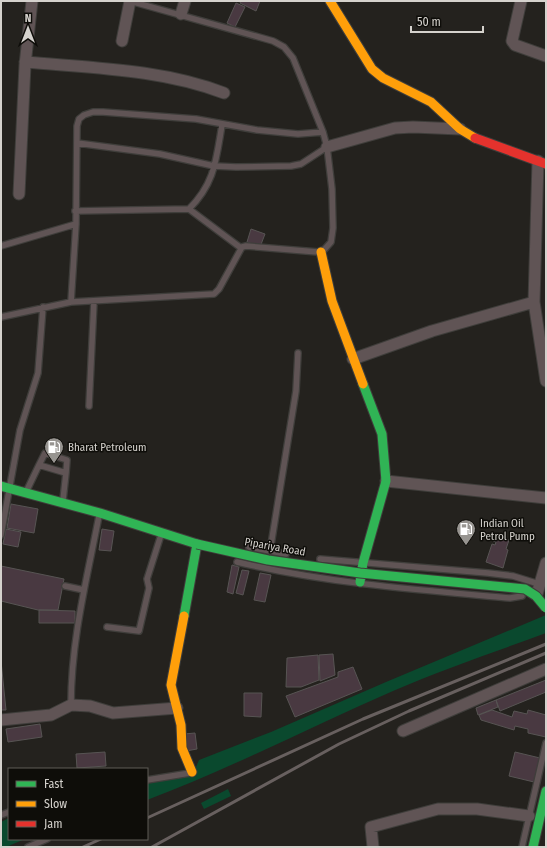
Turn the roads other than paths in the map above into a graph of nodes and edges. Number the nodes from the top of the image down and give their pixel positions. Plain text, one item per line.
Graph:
1 (32, 1) edge
2 (130, 1) edge
3 (185, 1) edge
4 (330, 1) edge
5 (521, 1) edge
6 (181, 14) junction
7 (122, 41) dead end
8 (546, 56) edge
9 (26, 62) junction
10 (224, 93) dead end
11 (222, 125) junction
12 (460, 129) junction
13 (323, 132) junction
14 (77, 143) junction
15 (327, 147) junction
16 (542, 162) edge
17 (214, 166) junction
18 (19, 194) dead end
19 (189, 209) junction
20 (75, 211) junction
21 (76, 224) junction
22 (1, 246) edge
23 (241, 248) junction
24 (321, 252) junction
25 (94, 301) junction
26 (71, 302) junction
27 (534, 302) junction
28 (43, 307) junction
29 (1, 317) edge
30 (298, 353) dead end
31 (353, 359) junction
32 (546, 381) edge
33 (89, 406) dead end
34 (39, 465) junction
35 (66, 473) junction
36 (386, 481) junction
37 (5, 487) edge
38 (26, 492) junction
39 (546, 498) edge
40 (62, 503) junction
41 (100, 513) junction
42 (162, 533) junction
43 (1, 535) edge
44 (207, 538) dead end
45 (197, 544) junction
46 (242, 545) dead end
47 (270, 551) junction
48 (201, 554) dead end
49 (290, 554) dead end
50 (310, 558) dead end
51 (230, 560) dead end
52 (363, 562) junction
53 (546, 563) edge
54 (267, 569) junction
55 (360, 582) junction
56 (65, 586) dead end
57 (84, 590) junction
58 (541, 590) edge
59 (546, 608) edge
60 (106, 626) dead end
61 (546, 670) edge
62 (71, 705) junction
63 (177, 708) junction
64 (1, 720) edge
65 (403, 731) dead end
66 (546, 743) edge
67 (192, 772) joint
68 (148, 780) edge
69 (546, 791) edge
70 (529, 816) junction
71 (45, 840) edge
72 (28, 847) edge
73 (373, 847) edge
74 (522, 847) edge
75 (534, 847) edge

1 - 9 street
2 - 6 lane
2 - 7 street
3 - 6 street
4 - 12 street
5 - 8 street
6 - 13 lane
9 - 10 street
9 - 18 street
11 - 13 lane
11 - 14 lane
11 - 17 lane
12 - 15 street
12 - 16 street
13 - 15 lane
14 - 17 lane
14 - 20 lane
15 - 17 lane
15 - 24 lane
16 - 27 street
17 - 19 lane
19 - 20 lane
19 - 23 lane
20 - 21 lane
21 - 22 lane
21 - 26 lane
23 - 24 lane
23 - 25 lane
24 - 31 street
25 - 26 lane
25 - 33 lane
26 - 28 lane
27 - 31 street
27 - 32 street
28 - 29 lane
28 - 37 lane
30 - 47 lane
31 - 36 street
34 - 35 lane
34 - 35 lane
34 - 38 lane
35 - 40 lane
36 - 39 street
36 - 52 street
37 - 38 street, Pipariya Road
37 - 43 lane
38 - 40 street, Pipariya Road
40 - 41 street, Pipariya Road
41 - 42 street, Pipariya Road
41 - 57 lane
42 - 45 street, Pipariya Road
42 - 60 lane
44 - 45 lane
45 - 48 lane
45 - 59 street, Pipariya Road, bridge
45 - 63 street
46 - 47 lane
47 - 49 lane
47 - 54 street
50 - 52 lane
51 - 54 lane
52 - 55 street
52 - 58 lane
53 - 58 street
54 - 55 lane
55 - 58 lane
56 - 57 lane
57 - 62 lane
61 - 65 street
62 - 63 street
62 - 64 street
63 - 67 street
66 - 70 lane
67 - 68 lane
69 - 75 street
70 - 73 street
70 - 74 lane
71 - 72 lane

